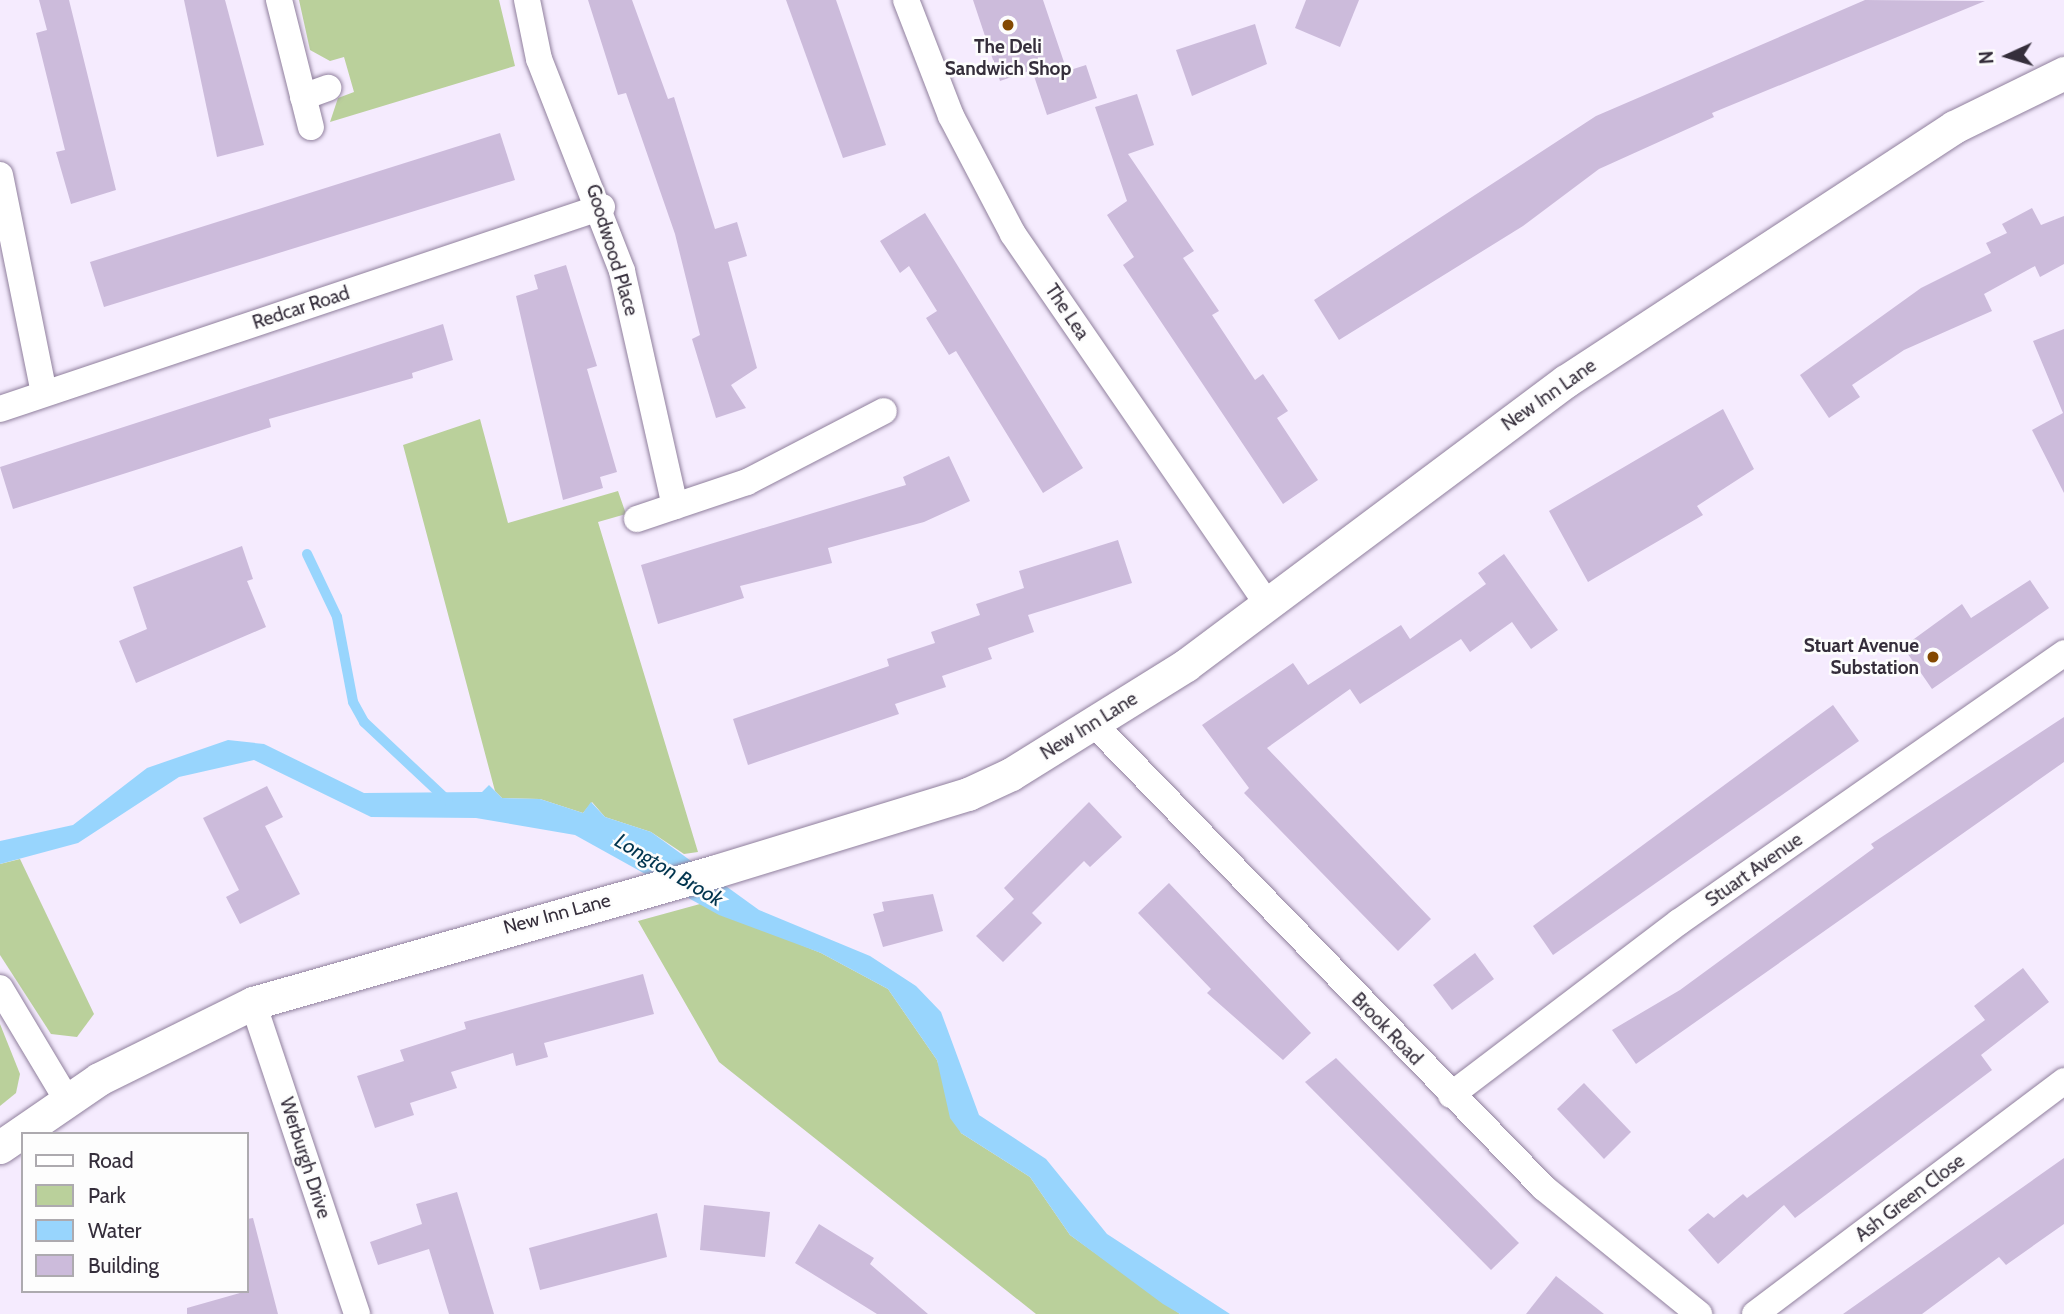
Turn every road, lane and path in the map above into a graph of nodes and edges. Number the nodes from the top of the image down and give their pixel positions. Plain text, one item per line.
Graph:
1 (279, 0) edge
2 (527, 0) edge
3 (906, 0) edge
4 (2064, 73) edge
5 (328, 88) dead end
6 (303, 97) junction
7 (311, 127) dead end
8 (0, 175) edge
9 (602, 207) junction
10 (44, 394) junction
11 (0, 409) edge
12 (884, 411) dead end
13 (675, 506) junction
14 (637, 519) dead end
15 (1266, 602) junction
16 (2064, 653) edge
17 (1094, 724) junction
18 (0, 988) edge
19 (253, 1003) junction
20 (2064, 1081) edge
21 (1451, 1095) junction
22 (67, 1100) junction
23 (21, 1132) edge
24 (21, 1132) edge
25 (0, 1147) edge
26 (357, 1314) edge
27 (1699, 1314) edge
28 (1755, 1314) edge

1 - 6 street
2 - 9 street, Goodwood Place
3 - 15 street, The Lea
4 - 15 street, New Inn Lane
5 - 6 street
6 - 7 street
8 - 10 street
9 - 10 street, Redcar Road
9 - 13 street, Goodwood Place
10 - 11 street, Redcar Road
12 - 13 street
13 - 14 street
15 - 17 street, New Inn Lane
16 - 21 street, Stuart Avenue
17 - 19 street, New Inn Lane
17 - 21 street, Brook Road
18 - 22 street
19 - 22 street, New Inn Lane
19 - 26 street, Werburgh Drive
20 - 28 street, Ash Green Close
21 - 27 street, Brook Road
22 - 24 street, New Inn Lane
23 - 25 street, New Inn Lane

